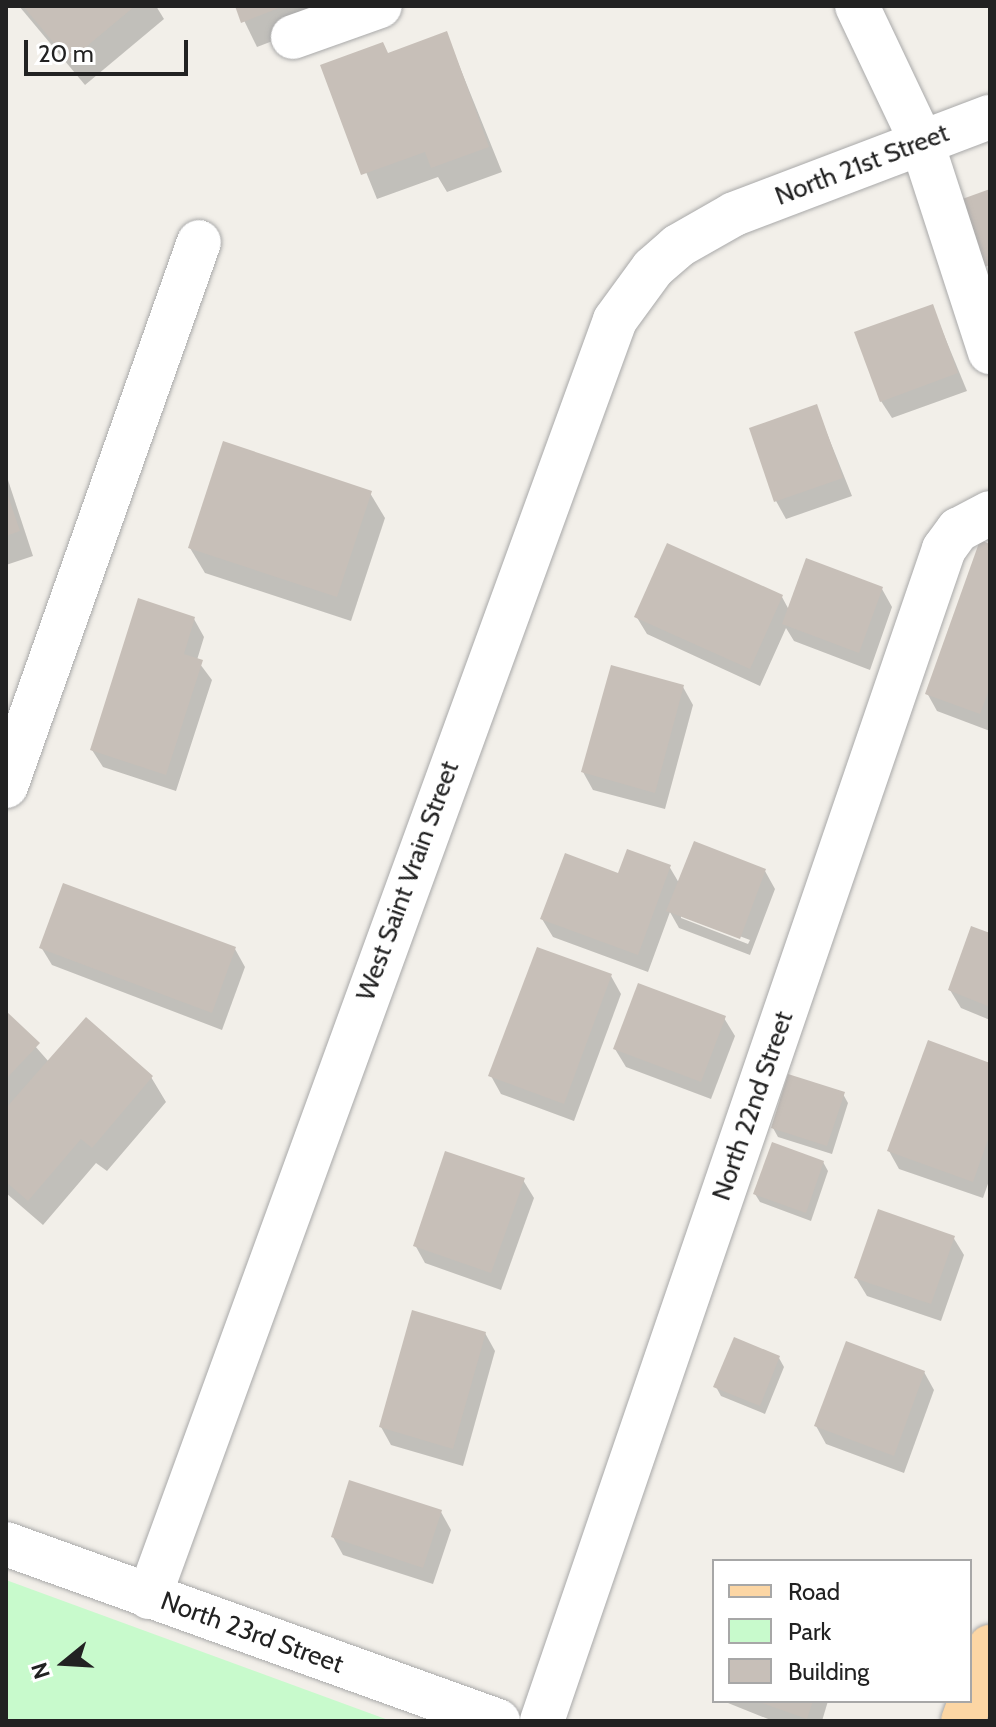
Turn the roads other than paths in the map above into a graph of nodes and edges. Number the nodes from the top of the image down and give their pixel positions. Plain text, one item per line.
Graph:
1 (380, 6) edge
2 (857, 6) edge
3 (293, 37) dead end
4 (990, 117) edge
5 (922, 143) junction
6 (734, 214) joint
7 (199, 242) dead end
8 (990, 352) edge
9 (990, 513) edge
10 (6, 786) edge
11 (6, 1544) edge
12 (149, 1597) junction
13 (990, 1647) edge
14 (972, 1696) edge
15 (498, 1721) edge
16 (542, 1721) edge

1 - 3 street
2 - 5 street
4 - 5 street, North 21st Street
5 - 6 street, North 21st Street
5 - 8 street
6 - 12 street, West Saint Vrain Street
7 - 10 street
9 - 16 street, North 22nd Street
11 - 12 street, North 23rd Street
12 - 15 street, North 23rd Street
13 - 14 main road

